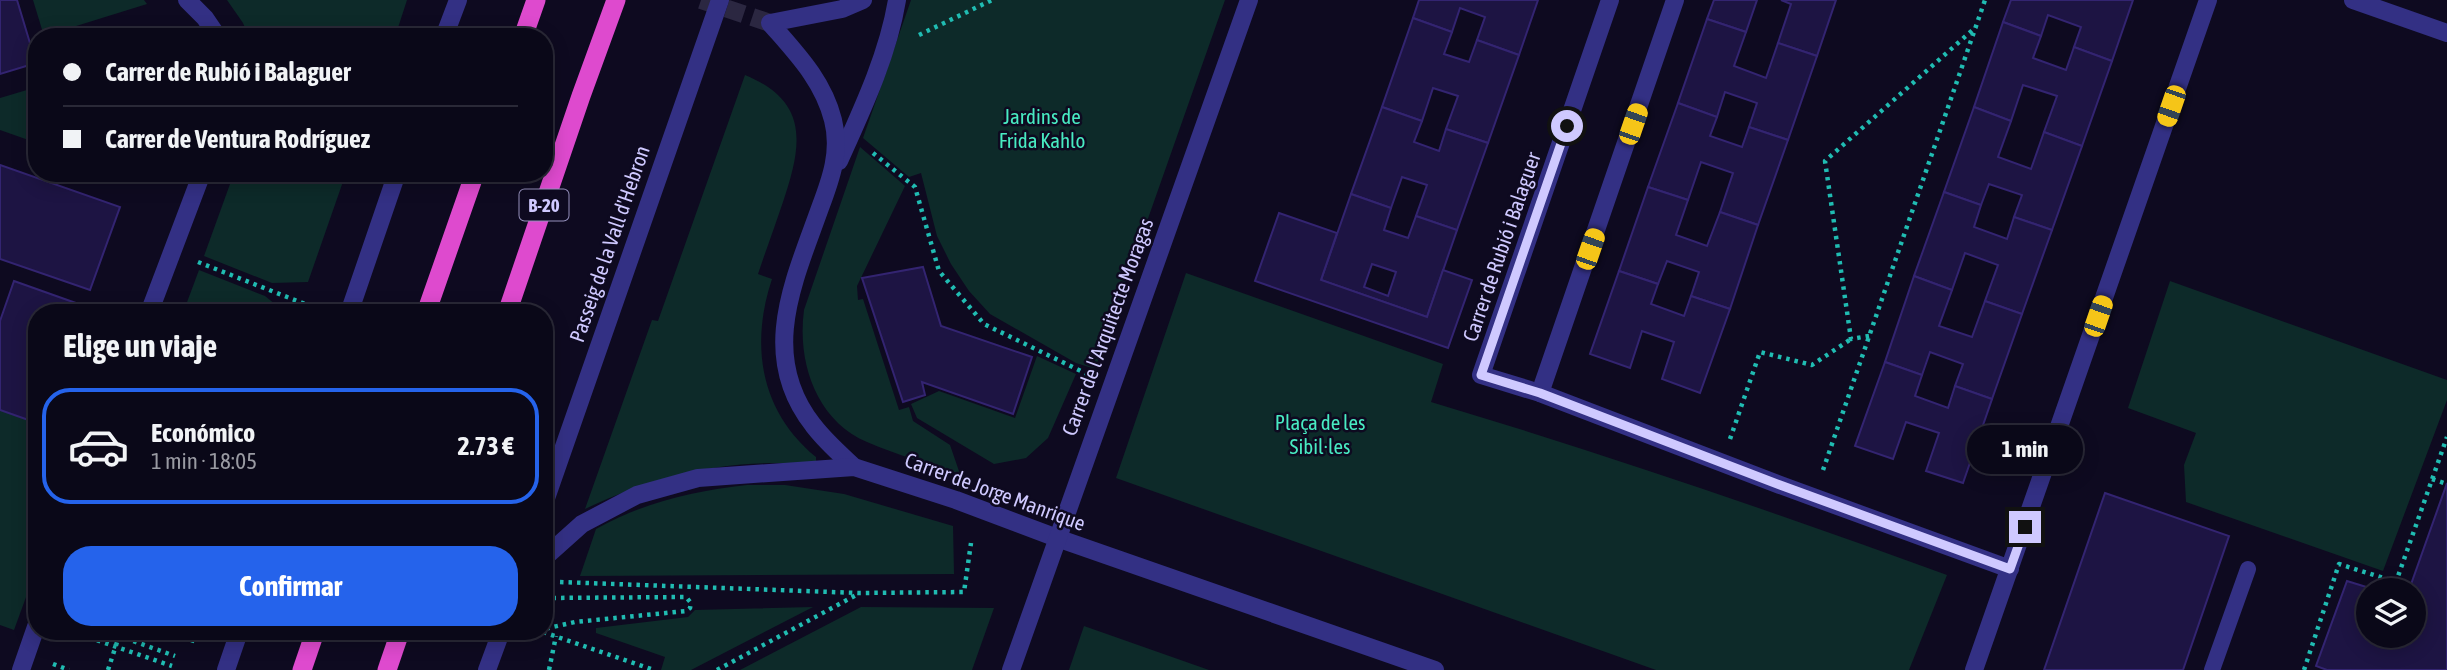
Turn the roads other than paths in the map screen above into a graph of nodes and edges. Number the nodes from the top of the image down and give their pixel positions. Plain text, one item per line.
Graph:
1 (187, 0) edge
2 (458, 0) edge
3 (536, 0) edge
4 (616, 0) edge
5 (720, 0) edge
6 (863, 0) edge
7 (897, 0) edge
8 (1249, 0) edge
9 (1610, 0) edge
10 (1675, 0) edge
11 (2208, 0) edge
12 (2353, 0) edge
13 (212, 28) edge
14 (447, 28) edge
15 (526, 28) edge
16 (2447, 33) edge
17 (833, 172) junction
18 (553, 176) edge
19 (199, 182) edge
20 (394, 182) edge
21 (472, 182) edge
22 (551, 182) edge
23 (152, 304) edge
24 (352, 304) edge
25 (429, 304) edge
26 (510, 304) edge
27 (1540, 393) junction
28 (854, 467) junction
29 (553, 478) edge
30 (1057, 538) junction
31 (553, 550) edge
32 (2010, 569) junction
33 (2248, 569) dead end
34 (31, 640) edge
35 (236, 640) edge
36 (312, 640) edge
37 (397, 640) edge
38 (498, 640) edge
39 (20, 670) edge
40 (226, 670) edge
41 (302, 670) edge
42 (387, 670) edge
43 (487, 670) edge
44 (1011, 670) edge
45 (1435, 670) edge
46 (1975, 670) edge
47 (2213, 670) edge

1 - 13 street
2 - 14 street
3 - 15 highway
4 - 18 highway, B-20
5 - 29 street, Passeig de la Vall d'Hebron
6 - 17 street
7 - 17 street
8 - 30 street, Carrer de l'Arquitecte Moragas
9 - 27 street, Carrer de Rubió i Balaguer
10 - 27 street
11 - 32 street
12 - 16 street
17 - 28 street
19 - 23 street
20 - 24 street
21 - 25 highway
22 - 26 highway, B-20
27 - 32 street
28 - 30 street, Carrer de Jorge Manrique
28 - 31 street, Carrer de Jorge Manrique
30 - 44 street, Carrer de l'Arquitecte Moragas
30 - 45 street, Carrer de Jorge Manrique
32 - 46 street
33 - 47 lane
34 - 39 street
35 - 40 street
36 - 41 highway
37 - 42 highway
38 - 43 street

